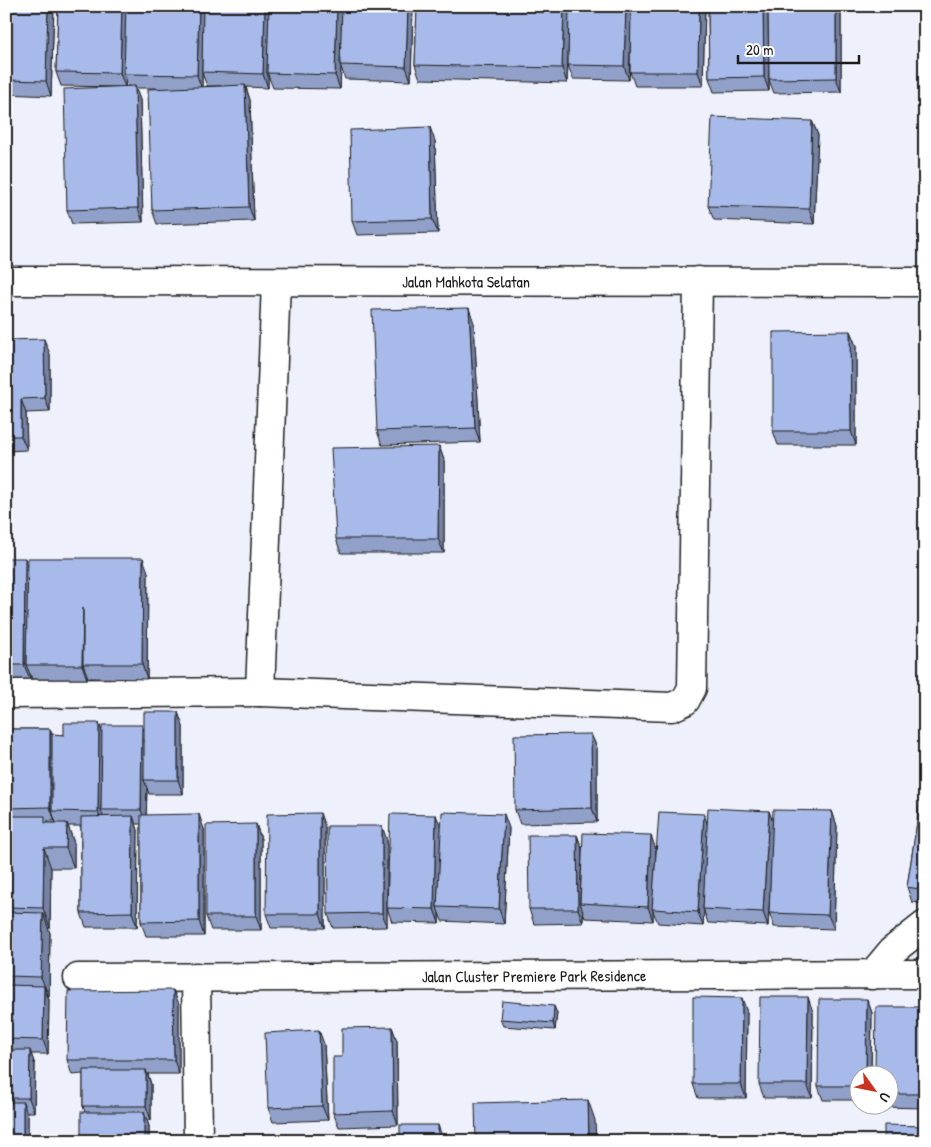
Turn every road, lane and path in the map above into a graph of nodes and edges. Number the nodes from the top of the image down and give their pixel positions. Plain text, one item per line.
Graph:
1 (6, 281) edge
2 (698, 281) junction
3 (276, 282) junction
4 (925, 282) edge
5 (260, 692) junction
6 (6, 694) edge
7 (925, 925) edge
8 (872, 974) junction
9 (925, 974) edge
10 (196, 977) junction
11 (78, 978) dead end
12 (198, 1141) edge

1 - 3 street, Jalan Mahkota Selatan
2 - 3 street, Jalan Mahkota Selatan
2 - 4 street, Jalan Mahkota Selatan
2 - 5 street
3 - 5 street
5 - 6 street
7 - 8 street
8 - 9 street, Jalan Cluster Premiere Park Residence
8 - 10 street, Jalan Cluster Premiere Park Residence
10 - 11 street, Jalan Cluster Premiere Park Residence
10 - 12 street

